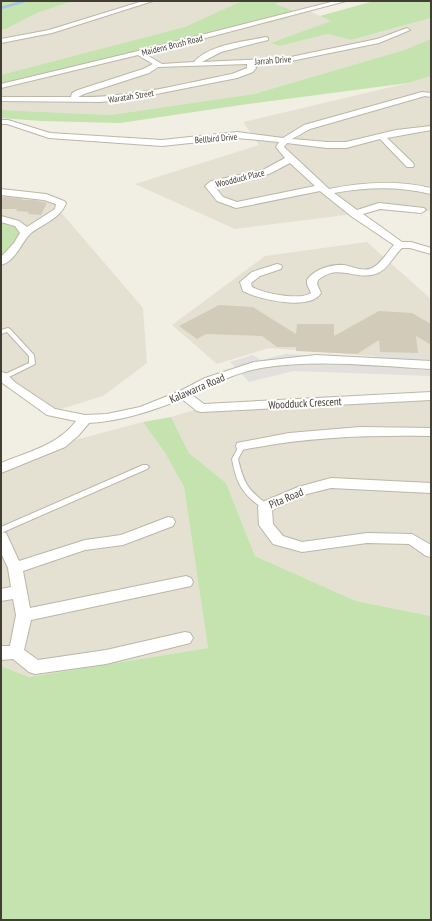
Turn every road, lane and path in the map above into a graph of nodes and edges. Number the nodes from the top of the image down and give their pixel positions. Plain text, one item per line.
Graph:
1 (150, 1) edge
2 (343, 1) edge
3 (407, 30) dead end
4 (266, 39) dead end
5 (1, 41) edge
6 (139, 54) junction
7 (250, 62) junction
8 (197, 63) junction
9 (157, 65) junction
10 (1, 86) edge
11 (431, 95) edge
12 (1, 99) edge
13 (74, 100) junction
14 (1, 122) edge
15 (431, 128) edge
16 (382, 137) junction
17 (284, 141) junction
18 (289, 157) junction
19 (410, 165) dead end
20 (245, 171) dead end
21 (323, 190) junction
22 (431, 191) edge
23 (1, 192) edge
24 (420, 210) dead end
25 (354, 214) junction
26 (1, 219) edge
27 (25, 233) junction
28 (431, 241) edge
29 (400, 245) junction
30 (411, 245) junction
31 (431, 251) edge
32 (1, 262) edge
33 (277, 267) dead end
34 (1, 332) edge
35 (431, 365) edge
36 (2, 377) edge
37 (184, 394) junction
38 (431, 396) edge
39 (85, 419) junction
40 (431, 432) edge
41 (242, 446) joint
42 (145, 467) dead end
43 (1, 468) edge
44 (431, 488) edge
45 (265, 507) junction
46 (168, 522) dead end
47 (1, 530) edge
48 (1, 537) edge
49 (431, 552) edge
50 (15, 568) junction
51 (186, 582) dead end
52 (20, 592) junction
53 (1, 596) edge
54 (24, 615) junction
55 (186, 638) dead end
56 (8, 653) edge

1 - 5 street
2 - 6 street, Maidens Brush Road
3 - 7 street, Jarrah Drive
4 - 8 street
6 - 9 street
6 - 10 street, Maidens Brush Road
7 - 8 street, Jarrah Drive
7 - 13 street, Waratah Street
8 - 9 street, Jarrah Drive
9 - 13 street
11 - 17 street
12 - 13 street, Waratah Street
14 - 17 street, Bellbird Drive
15 - 16 street, Bellbird Drive
16 - 17 street, Bellbird Drive
16 - 19 street
17 - 18 street
18 - 20 street
18 - 21 street
18 - 21 street, Woodduck Place
21 - 22 street
21 - 25 street
23 - 27 street
24 - 25 street
25 - 29 street
26 - 27 street
27 - 32 street
28 - 30 street
29 - 30 street
29 - 33 street
30 - 31 street
34 - 36 lane
35 - 37 street, Kalawarra Road
36 - 39 street, Kalawarra Road
37 - 38 street, Woodduck Crescent
37 - 39 street, Kalawarra Road
39 - 43 street
40 - 41 street
41 - 45 lane
42 - 47 lane
44 - 45 street, Pita Road
45 - 49 street, Pita Road
46 - 50 street
48 - 50 street
50 - 52 street
51 - 54 street
52 - 53 street
52 - 54 street
54 - 56 street
55 - 56 street

